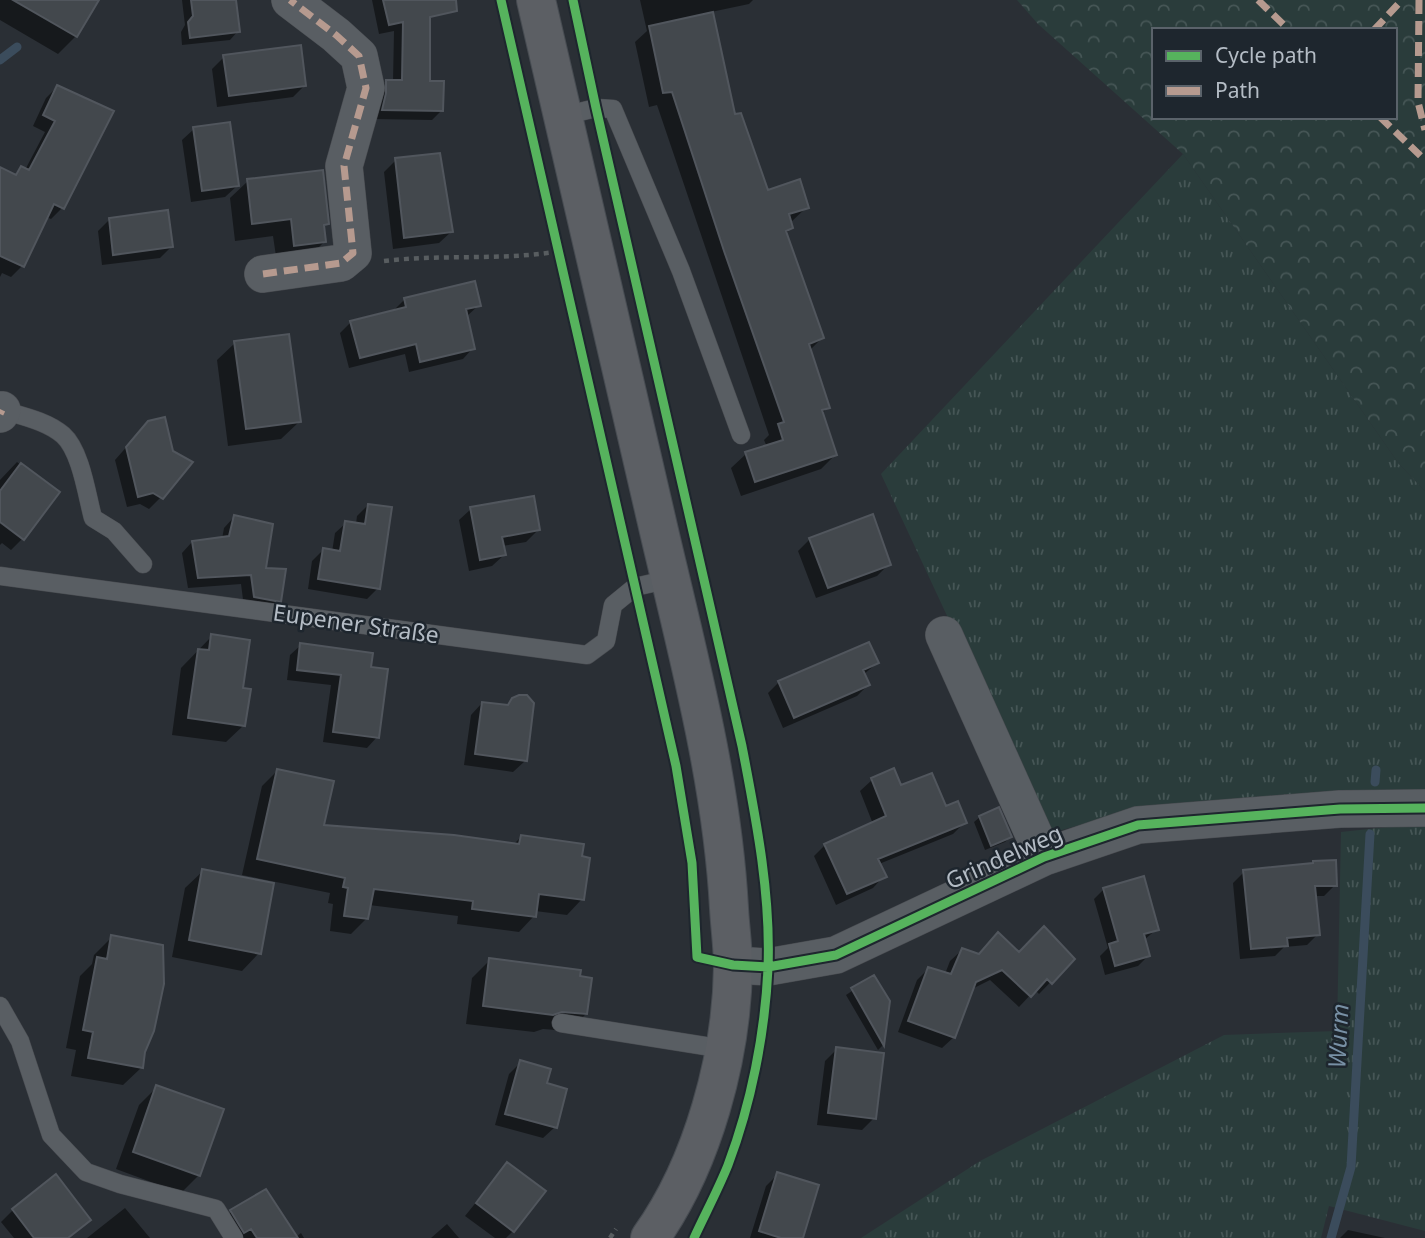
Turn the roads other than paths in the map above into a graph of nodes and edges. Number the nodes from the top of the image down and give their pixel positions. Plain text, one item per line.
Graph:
1 (290, 0) edge
2 (536, 0) edge
3 (563, 116) junction
4 (263, 274) dead end
5 (1, 412) edge
6 (741, 435) dead end
7 (143, 564) dead end
8 (0, 576) edge
9 (670, 579) junction
10 (944, 635) dead end
11 (1425, 808) edge
12 (1044, 857) junction
13 (733, 965) junction
14 (0, 1006) edge
15 (561, 1023) dead end
16 (724, 1049) junction
17 (634, 1233) edge
18 (234, 1238) edge

1 - 4 street
2 - 3 main road
3 - 6 lane
3 - 9 main road
5 - 7 lane
8 - 9 lane, Eupener Straße
9 - 13 main road
10 - 12 street, Grindelweg
11 - 12 street, Grindelweg
12 - 13 street, Grindelweg
13 - 16 main road
14 - 18 lane
15 - 16 lane
16 - 17 main road

